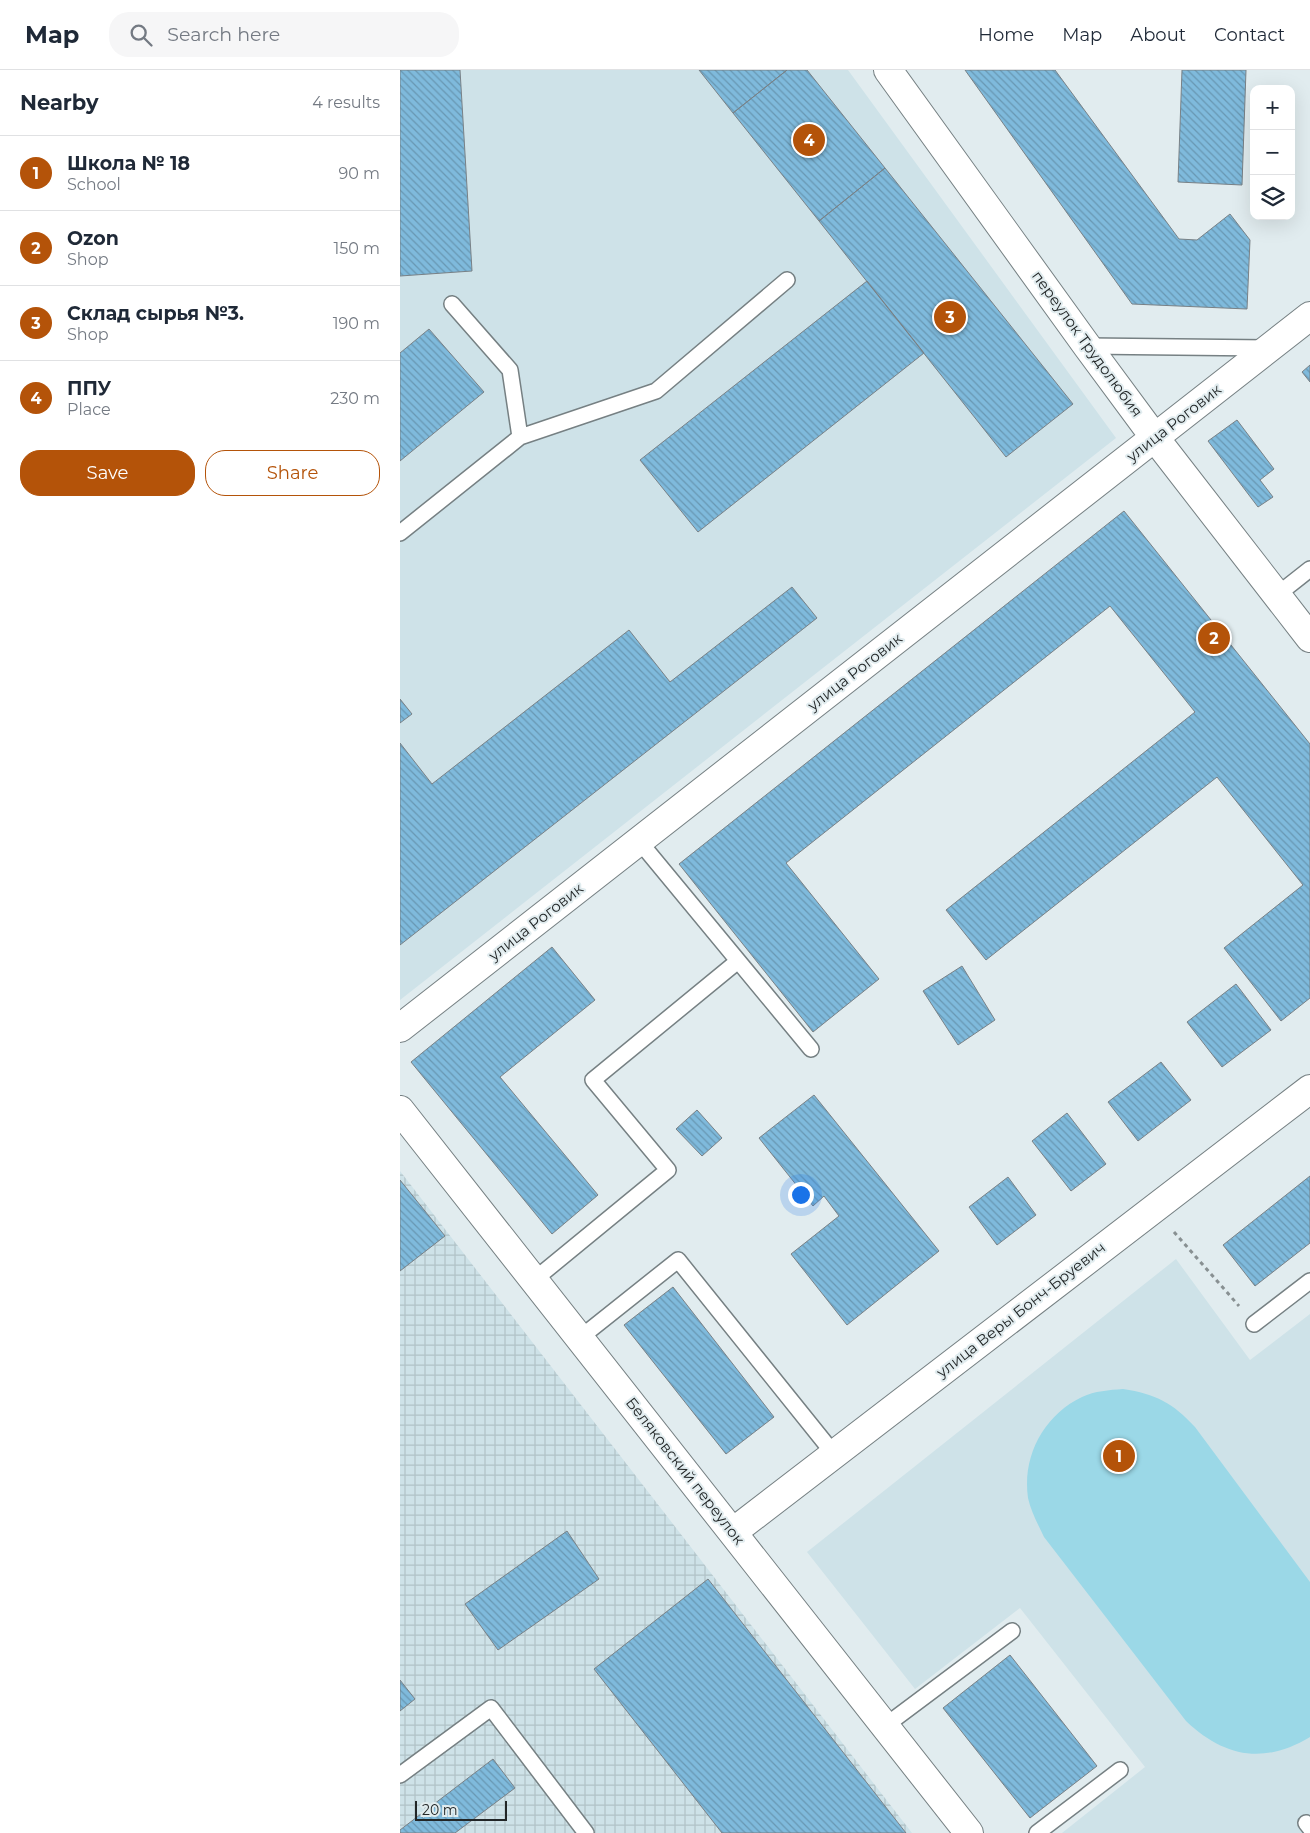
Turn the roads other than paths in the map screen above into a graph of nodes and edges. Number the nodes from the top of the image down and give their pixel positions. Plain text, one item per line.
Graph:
1 (888, 70) edge
2 (787, 280) dead end
3 (452, 304) dead end
4 (1310, 316) edge
5 (1087, 346) junction
6 (1269, 348) junction
7 (520, 437) junction
8 (1156, 438) junction
9 (400, 532) edge
10 (1310, 569) edge
11 (1277, 595) junction
12 (1310, 638) edge
13 (639, 841) junction
14 (738, 961) junction
15 (400, 1028) edge
16 (811, 1049) dead end
17 (1310, 1089) edge
18 (400, 1110) edge
19 (534, 1280) junction
20 (1310, 1281) edge
21 (1254, 1324) road end
22 (580, 1338) junction
23 (834, 1454) junction
24 (733, 1532) junction
25 (1012, 1631) dead end
26 (885, 1726) junction
27 (1120, 1770) dead end
28 (400, 1775) edge
29 (586, 1833) edge
30 (969, 1833) edge
31 (1037, 1833) edge

1 - 5 street, переулок Трудолюбия
2 - 7 lane
3 - 7 lane
4 - 6 street, улица Роговик
5 - 6 lane
5 - 8 street, переулок Трудолюбия
6 - 8 street, улица Роговик
7 - 9 lane
8 - 11 street, переулок Трудолюбия
8 - 13 street, улица Роговик
10 - 11 lane
11 - 12 street, переулок Трудолюбия
13 - 14 lane
13 - 15 street, улица Роговик
14 - 16 lane
14 - 19 lane
17 - 23 street, улица Веры Бонч-Бруевич
18 - 19 street, Беляковский переулок
19 - 22 street, Беляковский переулок
20 - 21 lane
22 - 23 lane
22 - 24 street, Беляковский переулок
23 - 24 street, улица Веры Бонч-Бруевич
24 - 26 street, Беляковский переулок
25 - 26 lane
26 - 30 street, Беляковский переулок
27 - 31 lane
28 - 29 lane

